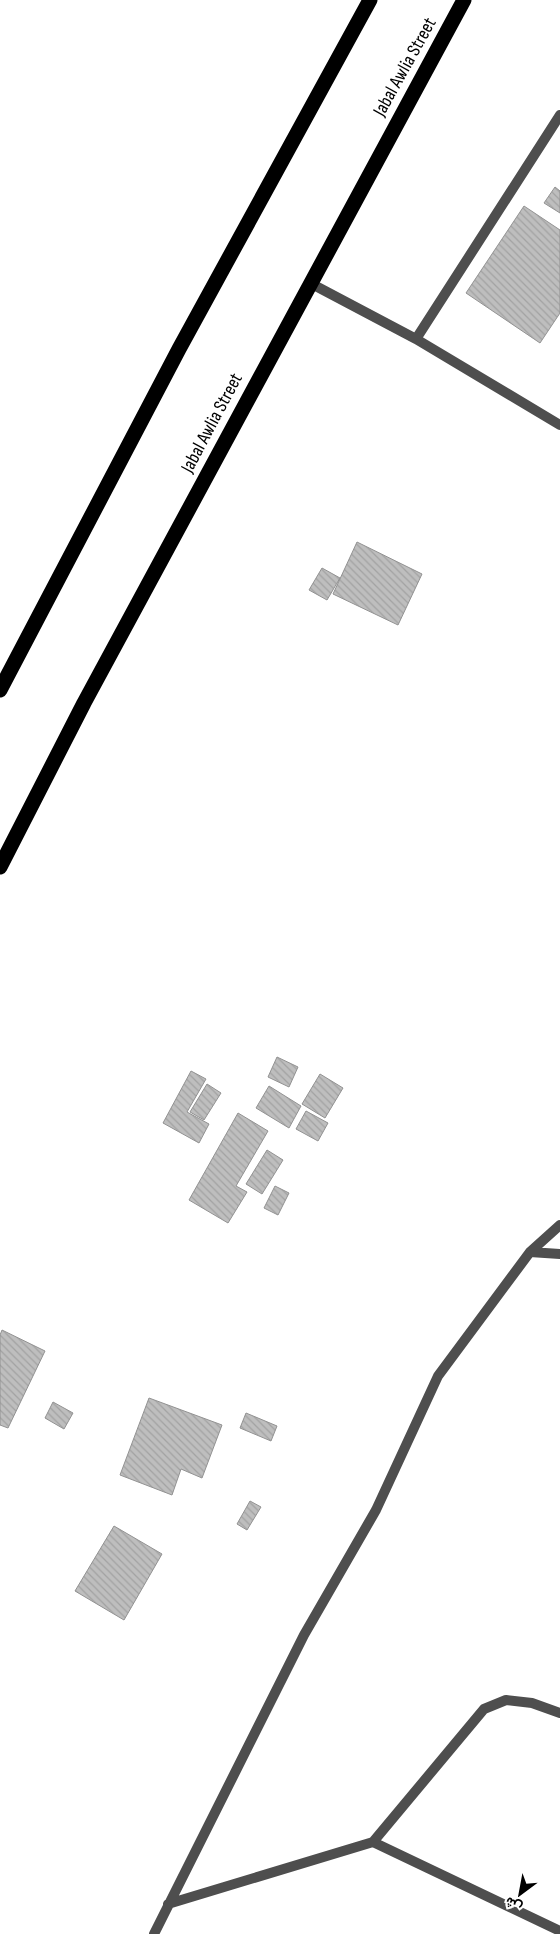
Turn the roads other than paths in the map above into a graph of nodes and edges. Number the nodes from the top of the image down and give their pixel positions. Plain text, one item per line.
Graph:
1 (370, 0) edge
2 (464, 0) edge
3 (560, 115) edge
4 (310, 283) junction
5 (416, 339) junction
6 (560, 425) edge
7 (0, 690) edge
8 (0, 867) edge
9 (560, 1225) edge
10 (530, 1252) junction
11 (560, 1254) edge
12 (560, 1714) edge
13 (373, 1842) junction
14 (168, 1904) junction
15 (560, 1931) edge
16 (154, 1934) edge

1 - 7 highway
2 - 4 highway, Jabal Awlia Street
3 - 5 street
4 - 5 street
4 - 8 highway, Jabal Awlia Street
5 - 6 street
9 - 10 street
10 - 11 street
10 - 14 street
12 - 13 street
13 - 14 street
13 - 15 street
14 - 16 street

